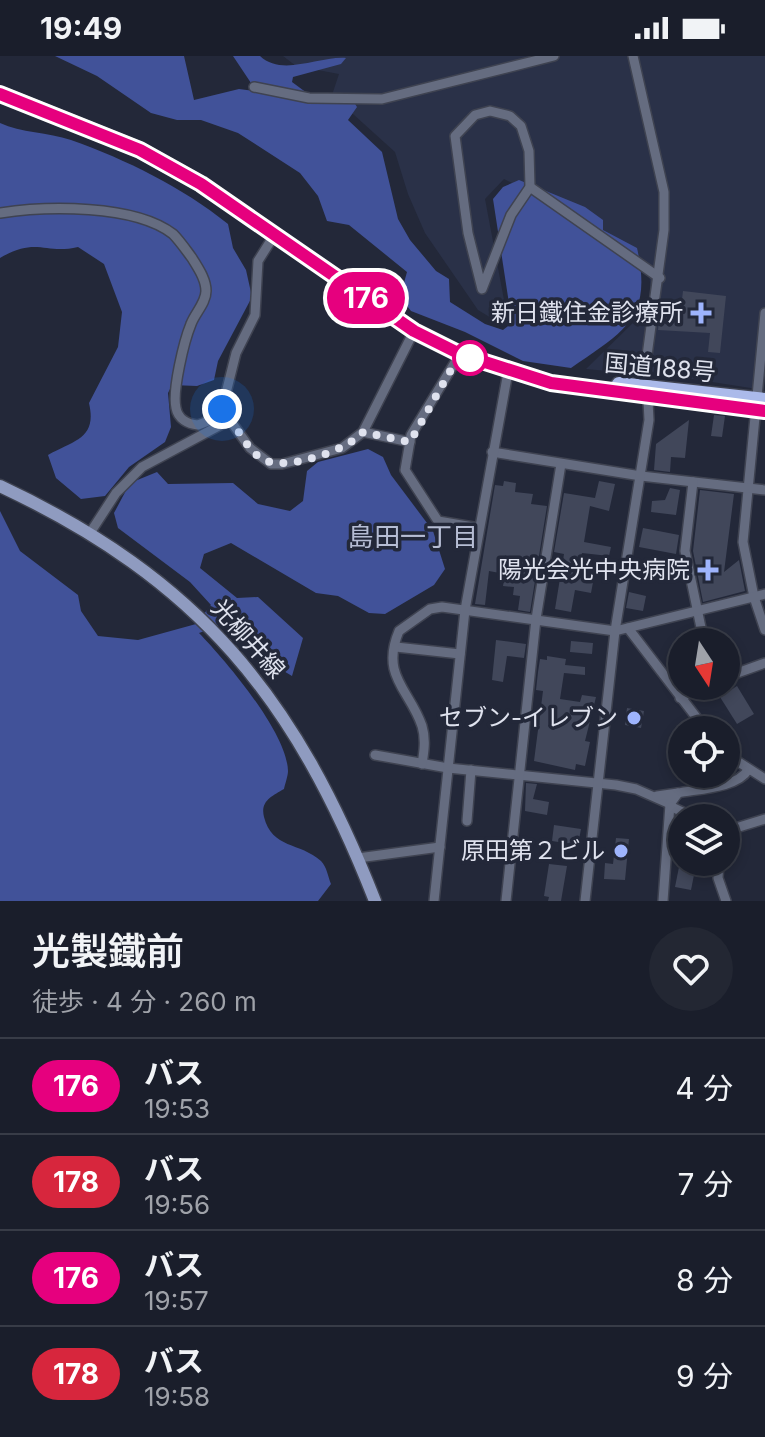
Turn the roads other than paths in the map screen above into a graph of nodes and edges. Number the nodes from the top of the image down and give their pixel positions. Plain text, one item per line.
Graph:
1 (554, 56) edge
2 (633, 56) edge
3 (254, 87) dead end
4 (0, 94) edge
5 (530, 187) junction
6 (0, 213) edge
7 (275, 234) junction
8 (660, 278) junction
9 (765, 313) edge
10 (765, 319) edge
11 (414, 331) junction
12 (460, 354) junction
13 (508, 372) junction
14 (648, 391) junction
15 (761, 405) edge
16 (222, 409) junction
17 (228, 421) junction
18 (363, 432) junction
19 (410, 442) junction
20 (492, 452) junction
21 (561, 464) junction
22 (641, 476) junction
23 (693, 482) junction
24 (0, 486) edge
25 (748, 489) junction
26 (765, 490) edge
27 (479, 528) junction
28 (90, 533) junction
29 (765, 594) edge
30 (754, 597) junction
31 (465, 610) junction
32 (697, 611) junction
33 (536, 619) junction
34 (628, 628) junction
35 (701, 628) edge
36 (765, 630) edge
37 (615, 631) junction
38 (396, 647) junction
39 (460, 654) junction
40 (765, 663) edge
41 (740, 672) edge
42 (668, 682) edge
43 (682, 700) edge
44 (695, 716) edge
45 (375, 755) dead end
46 (422, 764) junction
47 (740, 764) edge
48 (448, 768) junction
49 (471, 770) junction
50 (748, 770) junction
51 (520, 776) junction
52 (765, 779) edge
53 (598, 784) junction
54 (678, 793) junction
55 (655, 796) junction
56 (668, 804) edge
57 (672, 804) edge
58 (765, 819) edge
59 (467, 821) dead end
60 (740, 827) edge
61 (668, 842) edge
62 (440, 847) junction
63 (358, 858) junction
64 (718, 876) edge
65 (375, 901) edge
66 (434, 901) edge
67 (506, 901) edge
68 (585, 901) edge
69 (663, 901) edge
70 (726, 901) edge

1 - 3 street
2 - 8 street
4 - 7 highway, 国道188号
5 - 5 street
5 - 8 street
6 - 16 street
7 - 11 highway, 国道188号
7 - 16 street
8 - 14 street
9 - 10 street
10 - 15 street
11 - 12 highway, 国道188号
11 - 18 street
12 - 13 highway, 国道188号
12 - 19 street
13 - 14 highway, 国道188号
13 - 20 street
14 - 15 highway, 国道188号
14 - 22 street
15 - 25 street
16 - 17 street
17 - 18 street
17 - 28 street
18 - 19 street
19 - 27 street
20 - 21 street
20 - 27 street
21 - 22 street
21 - 33 street
22 - 23 street
22 - 37 street
23 - 25 street
23 - 32 street
24 - 28 main road, 光柳井線
25 - 26 street
25 - 30 street
27 - 31 street
28 - 63 main road, 光柳井線
29 - 30 street
30 - 32 street
30 - 36 street
31 - 33 street
31 - 38 street
31 - 39 street
32 - 34 street
32 - 35 street
33 - 37 street
33 - 51 street
34 - 37 street
34 - 42 street
37 - 53 street
38 - 39 street
38 - 46 street
39 - 48 street
40 - 41 street
43 - 44 street
45 - 46 street
46 - 48 street
47 - 50 street
48 - 49 street
48 - 62 street
49 - 51 street
49 - 59 street
50 - 52 street
50 - 54 street
51 - 53 street
51 - 67 street
53 - 55 street
53 - 68 street
54 - 55 street
54 - 57 street
55 - 56 street
58 - 60 street
61 - 69 street
62 - 63 street
62 - 66 street
63 - 65 main road, 光柳井線
64 - 70 street

